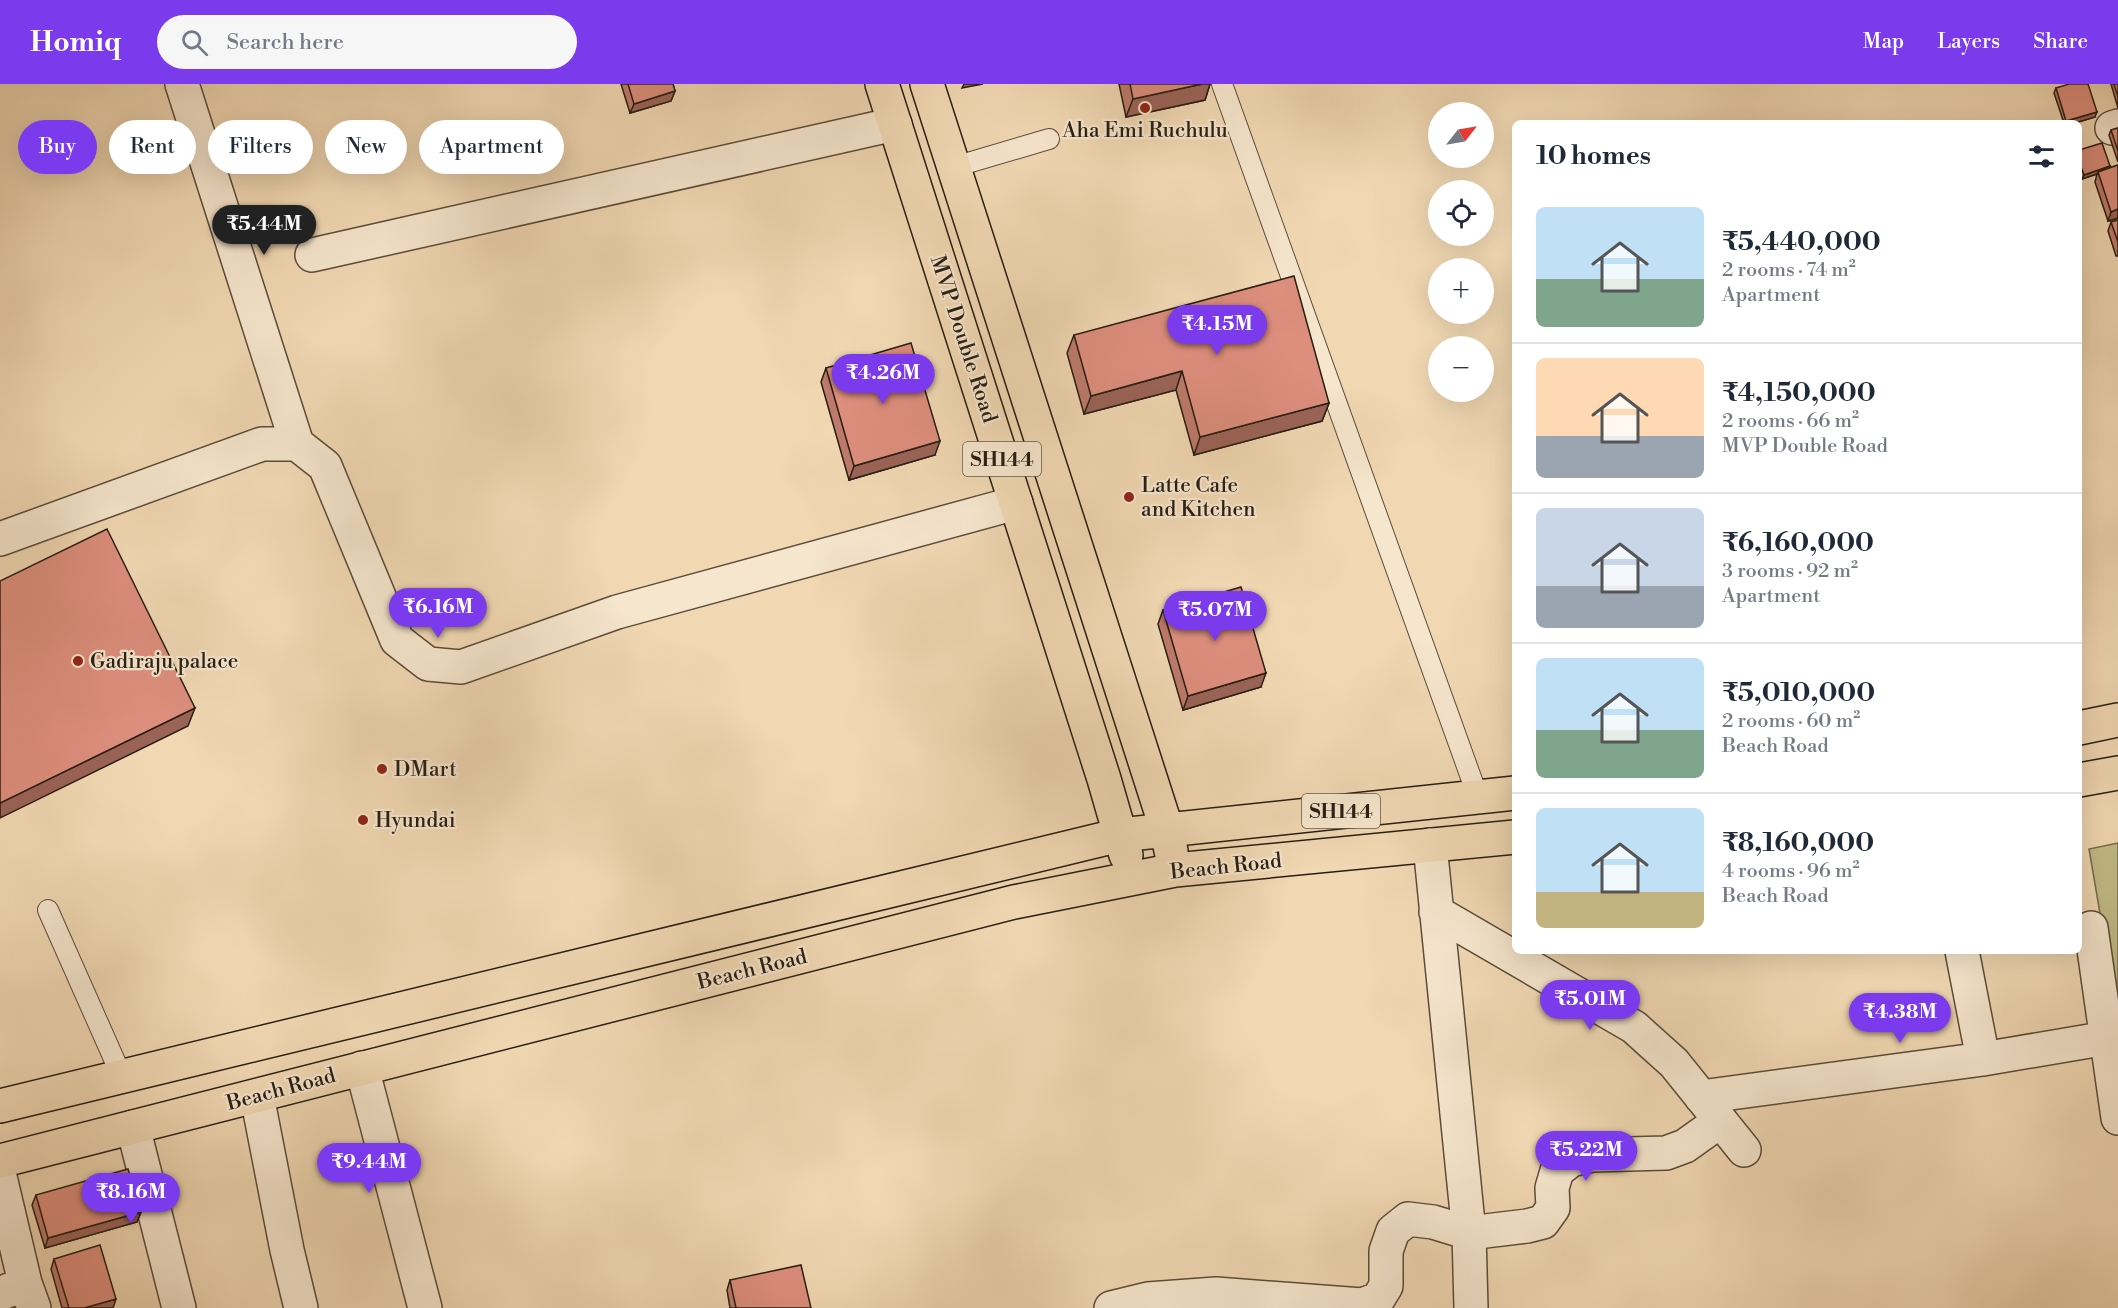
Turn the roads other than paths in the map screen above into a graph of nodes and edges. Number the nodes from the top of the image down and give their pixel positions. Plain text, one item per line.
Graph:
1 (182, 84) edge
2 (882, 84) edge
3 (927, 84) edge
4 (1222, 84) edge
5 (895, 124) junction
6 (1050, 139) dead end
7 (954, 167) junction
8 (312, 255) dead end
9 (297, 444) junction
10 (1016, 503) junction
11 (0, 539) edge
12 (2118, 720) edge
13 (2082, 727) edge
14 (2118, 773) edge
15 (2082, 779) edge
16 (1512, 793) edge
17 (1478, 797) junction
18 (1167, 830) junction
19 (1120, 835) junction
20 (1512, 837) edge
21 (1430, 845) junction
22 (1175, 870) junction
23 (1133, 880) junction
24 (48, 910) dead end
25 (1436, 912) junction
26 (2091, 928) dead end
27 (1963, 954) edge
28 (2107, 1038) junction
29 (1983, 1059) junction
30 (362, 1068) junction
31 (122, 1077) junction
32 (256, 1096) junction
33 (0, 1106) edge
34 (1711, 1109) junction
35 (2118, 1118) edge
36 (133, 1127) junction
37 (1744, 1150) dead end
38 (0, 1161) edge
39 (0, 1177) edge
40 (1469, 1233) junction
41 (20, 1295) edge
42 (179, 1308) edge
43 (301, 1308) edge
44 (425, 1308) edge
45 (1111, 1308) edge
46 (1471, 1308) edge

1 - 9 street
2 - 5 main road, MVP Double Road / SH144
3 - 7 main road, MVP Double Road / SH144
4 - 17 lane
5 - 8 street
5 - 10 main road, MVP Double Road / SH144
6 - 7 lane
7 - 18 main road, MVP Double Road / SH144
9 - 10 street
9 - 11 street
10 - 19 main road, MVP Double Road / SH144
12 - 13 main road
14 - 15 main road
16 - 17 main road, Beach Road / SH144
17 - 18 main road, Beach Road / SH144
18 - 19 main road, Beach Road / SH144
18 - 22 main road, SH144
19 - 23 main road, SH144
19 - 31 main road, Beach Road
20 - 21 main road, Beach Road / SH144
21 - 22 main road, Beach Road / SH144
21 - 25 street
22 - 23 main road, Beach Road / SH144
23 - 30 main road, Beach Road
24 - 31 lane
25 - 34 street
25 - 40 street
26 - 28 street
27 - 29 street
28 - 29 street
28 - 35 street
29 - 34 street
30 - 32 main road, Beach Road
30 - 44 street
31 - 33 main road, Beach Road
32 - 36 main road, Beach Road
32 - 43 street
34 - 37 street
34 - 40 street
36 - 38 main road, Beach Road
36 - 42 street
39 - 41 street
40 - 45 street
40 - 46 street

